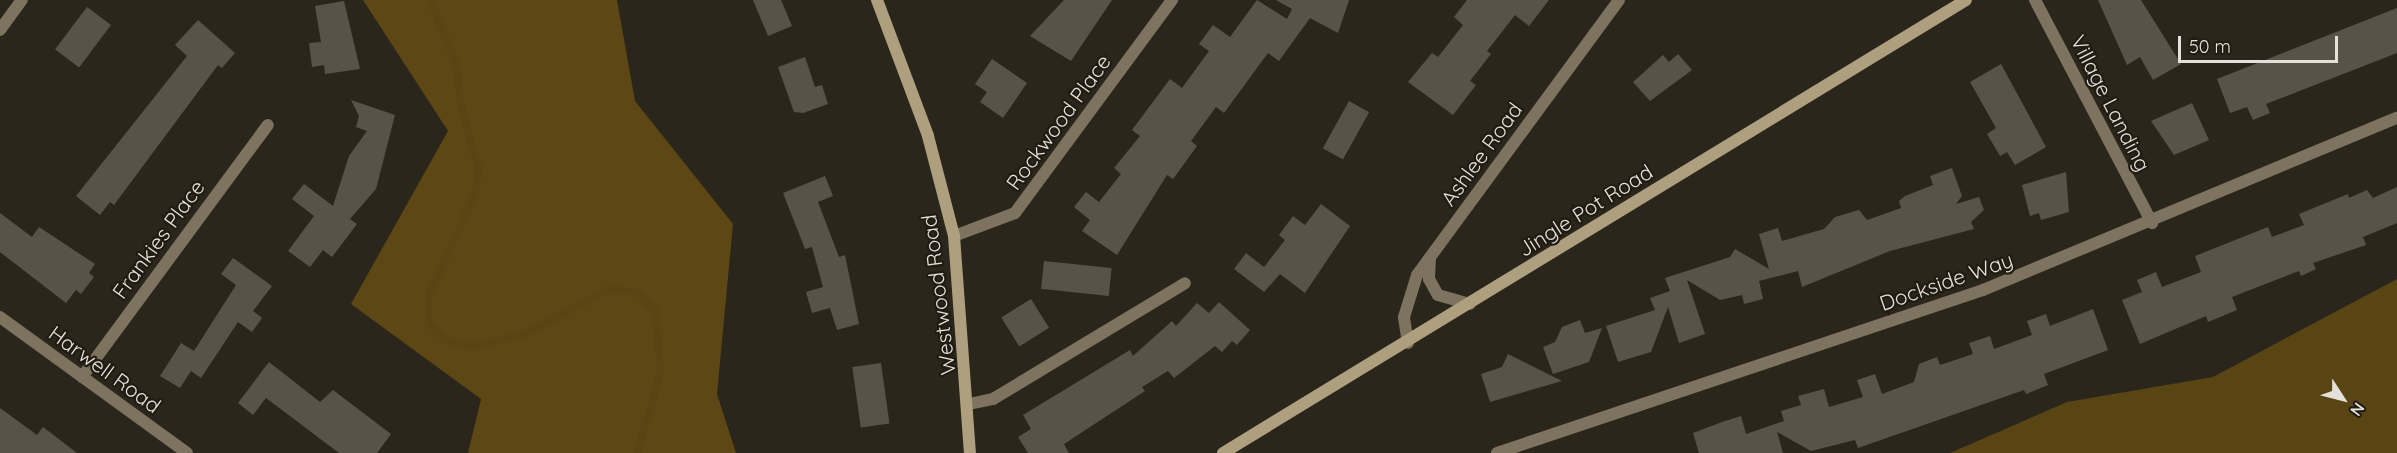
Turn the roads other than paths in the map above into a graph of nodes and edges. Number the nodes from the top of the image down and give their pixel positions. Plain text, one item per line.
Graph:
1 (22, 0) edge
2 (877, 0) edge
3 (1172, 0) edge
4 (1619, 0) edge
5 (1966, 0) edge
6 (2036, 0) edge
7 (0, 30) edge
8 (2397, 118) edge
9 (268, 125) dead end
10 (2152, 224) junction
11 (954, 236) junction
12 (1430, 256) junction
13 (1185, 283) dead end
14 (1470, 304) junction
15 (0, 317) edge
16 (1408, 343) junction
17 (82, 377) junction
18 (969, 404) junction
19 (187, 453) edge
20 (970, 453) edge
21 (1223, 453) edge
22 (1497, 453) edge

1 - 7 street
2 - 11 street, Westwood Road
3 - 11 street, Rockwood Place
4 - 12 street, Ashlee Road
5 - 14 street, Jingle Pot Road
6 - 10 street, Village Landing
8 - 10 street, Dockside Way
9 - 17 street, Frankies Place
10 - 22 street, Dockside Way
11 - 18 street, Westwood Road
12 - 14 street
12 - 16 street, Ashlee Road
13 - 18 street
14 - 16 street, Jingle Pot Road
15 - 17 street, Harwell Road
16 - 21 street, Jingle Pot Road
17 - 19 street, Harwell Road
18 - 20 street, Westwood Road

